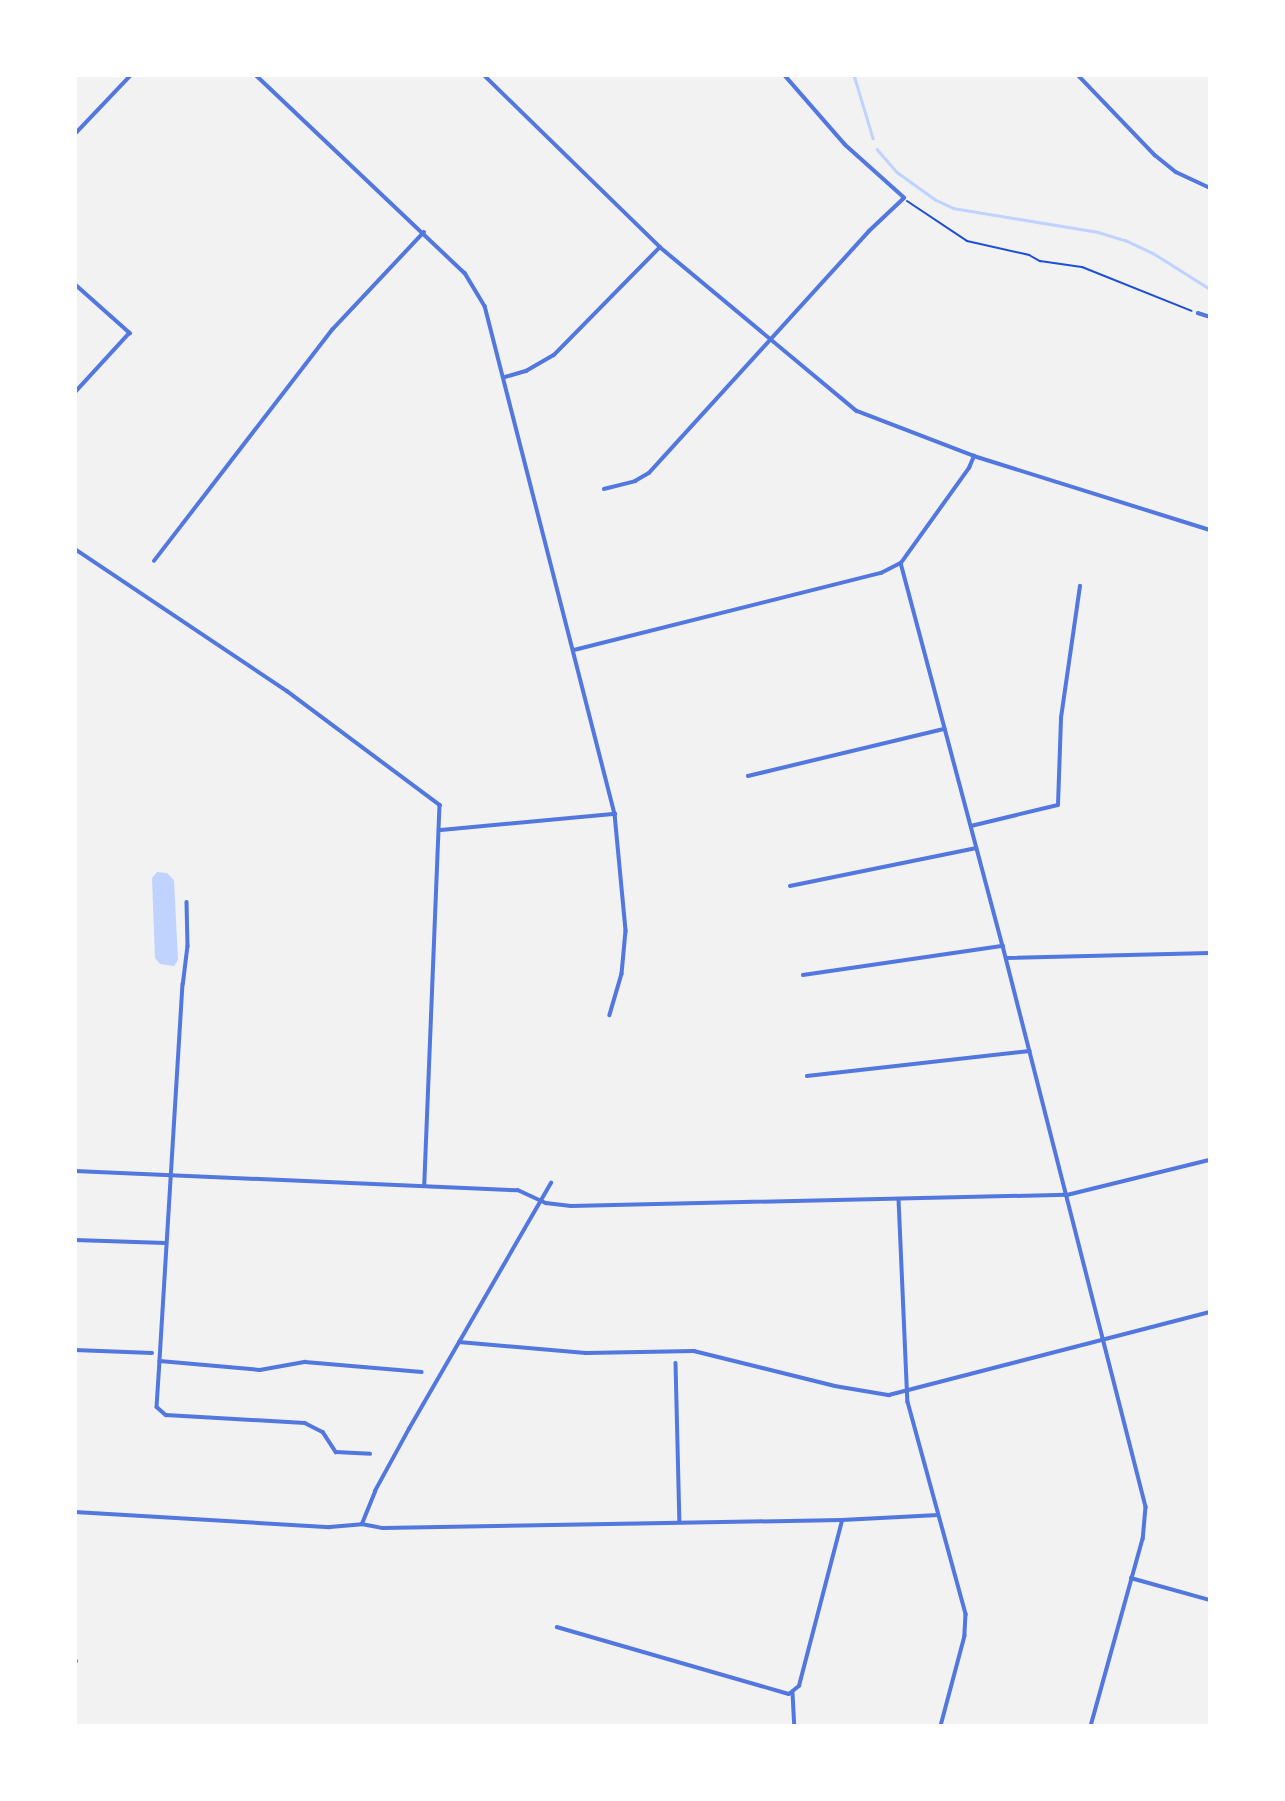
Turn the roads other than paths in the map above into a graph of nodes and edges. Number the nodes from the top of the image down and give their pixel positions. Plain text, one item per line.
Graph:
1 (131, 75) edge
2 (256, 75) edge
3 (484, 75) edge
4 (784, 75) edge
5 (1079, 75) edge
6 (75, 134) edge
7 (1210, 188) edge
8 (424, 232) junction
9 (660, 247) junction
10 (75, 284) edge
11 (1198, 313) road end
12 (1210, 317) edge
13 (769, 341) junction
14 (505, 377) junction
15 (75, 393) edge
16 (974, 456) junction
17 (604, 489) dead end
18 (1210, 530) edge
19 (75, 549) edge
20 (154, 561) dead end
21 (901, 563) junction
22 (1080, 586) dead end
23 (575, 650) junction
24 (944, 729) junction
25 (748, 776) dead end
26 (615, 814) junction
27 (971, 826) junction
28 (441, 830) junction
29 (976, 848) junction
30 (790, 886) dead end
31 (187, 902) dead end
32 (1003, 946) junction
33 (1210, 953) edge
34 (1006, 958) junction
35 (803, 975) dead end
36 (610, 1015) dead end
37 (1030, 1051) junction
38 (807, 1076) dead end
39 (1210, 1160) edge
40 (75, 1171) edge
41 (170, 1175) junction
42 (551, 1182) dead end
43 (425, 1186) junction
44 (1068, 1195) junction
45 (899, 1199) junction
46 (541, 1200) junction
47 (75, 1240) edge
48 (165, 1243) junction
49 (1210, 1312) edge
50 (1104, 1341) junction
51 (459, 1342) junction
52 (75, 1350) edge
53 (152, 1353) dead end
54 (160, 1361) junction
55 (676, 1363) dead end
56 (422, 1372) dead end
57 (907, 1392) junction
58 (370, 1454) dead end
59 (75, 1512) edge
60 (938, 1515) junction
61 (842, 1520) junction
62 (680, 1522) junction
63 (362, 1524) junction
64 (1131, 1578) junction
65 (1210, 1600) edge
66 (557, 1627) dead end
67 (793, 1692) junction
68 (795, 1726) edge
69 (941, 1726) edge
70 (1091, 1726) edge

1 - 6 street
2 - 8 street
3 - 9 street
4 - 13 street
5 - 7 street
8 - 14 street
8 - 20 street
9 - 13 street
9 - 14 street
10 - 15 street
11 - 12 street
13 - 16 street
13 - 17 street
14 - 23 street
16 - 18 street
16 - 21 street
19 - 28 street
21 - 23 street
21 - 24 street
22 - 27 street
23 - 26 street
24 - 25 street
24 - 27 street
26 - 28 street
26 - 36 street
27 - 29 street
28 - 43 street
29 - 30 street
29 - 32 street
31 - 41 street
32 - 34 street
32 - 35 street
33 - 34 street
34 - 37 street
37 - 38 street
37 - 44 street
39 - 44 street
40 - 41 street
41 - 43 street
41 - 48 street
42 - 46 street
43 - 46 street
44 - 45 street
44 - 50 street
45 - 46 street
45 - 57 street
46 - 51 street
47 - 48 street
48 - 54 street
49 - 50 street
50 - 57 street
50 - 64 street
51 - 57 street
51 - 63 street
52 - 53 street
54 - 56 street
54 - 58 street
55 - 62 street
57 - 60 street
59 - 63 street
60 - 61 street
60 - 69 street
61 - 62 street
61 - 67 street
62 - 63 street
64 - 65 street
64 - 70 street
66 - 67 street
67 - 68 street

